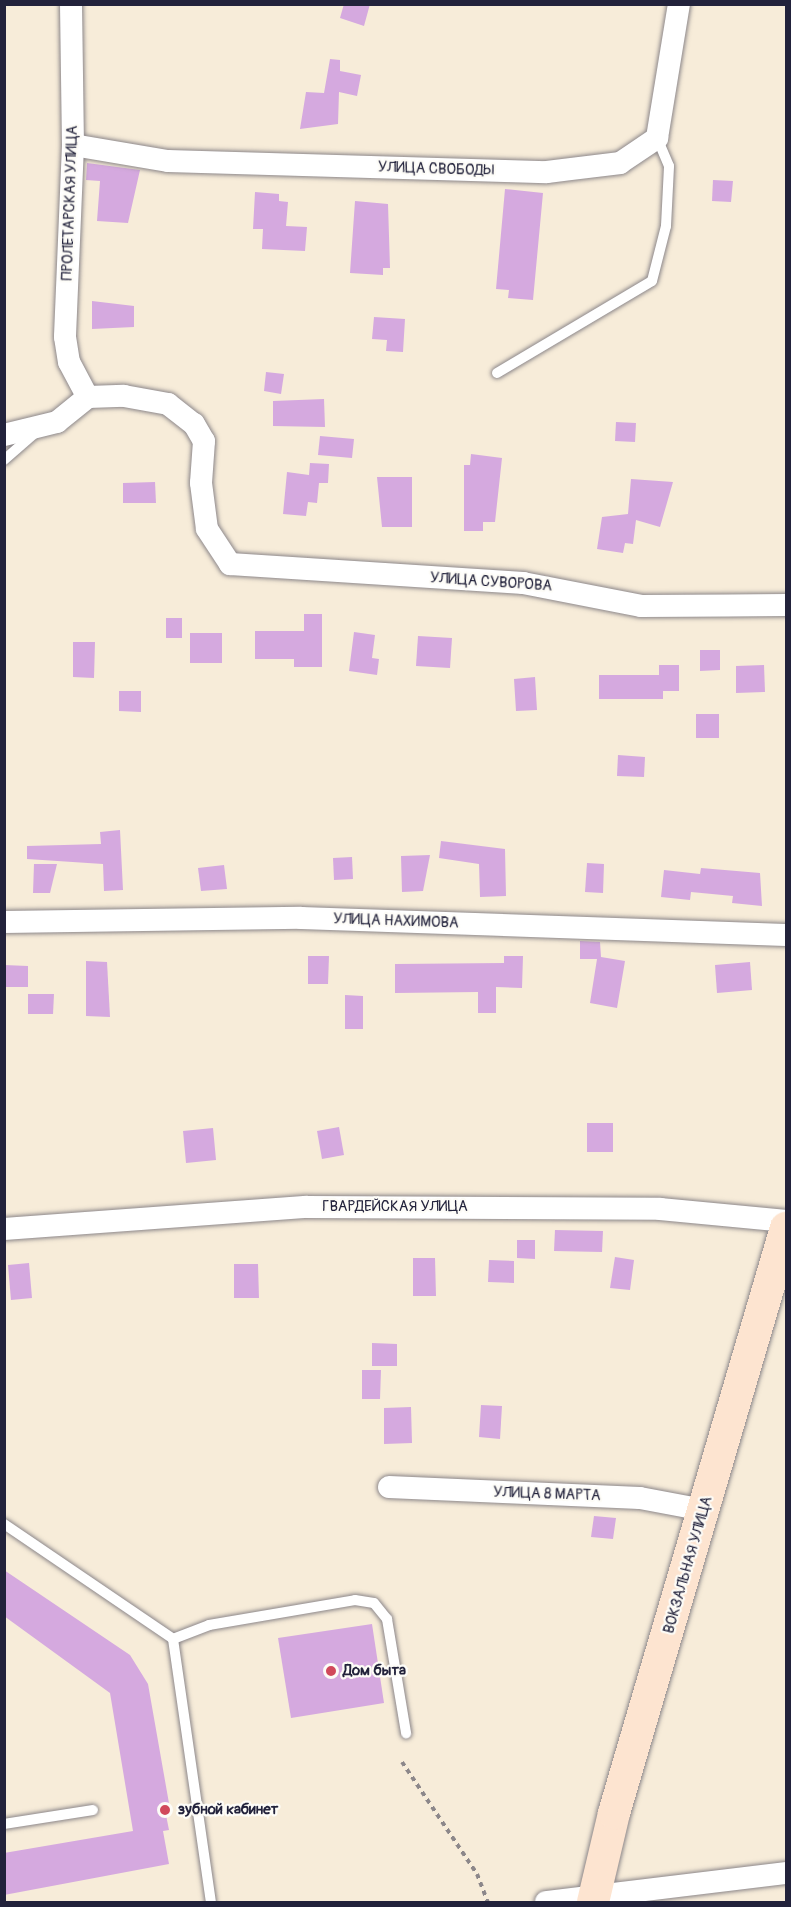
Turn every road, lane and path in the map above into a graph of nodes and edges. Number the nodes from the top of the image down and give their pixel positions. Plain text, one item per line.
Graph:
1 (71, 4) edge
2 (680, 4) edge
3 (657, 138) junction
4 (73, 145) junction
5 (497, 373) dead end
6 (88, 397) junction
7 (42, 427) junction
8 (4, 435) edge
9 (4, 460) edge
10 (786, 605) edge
11 (4, 922) edge
12 (786, 935) edge
13 (786, 1221) edge
14 (786, 1228) edge
15 (4, 1229) edge
16 (389, 1487) dead end
17 (704, 1510) junction
18 (4, 1524) edge
19 (173, 1639) junction
20 (406, 1733) dead end
21 (402, 1762) dead end
22 (93, 1810) dead end
23 (4, 1824) edge
24 (786, 1873) edge
25 (594, 1900) edge
26 (211, 1902) edge
27 (488, 1902) edge
28 (546, 1902) edge

1 - 4 street, ПРОЛЕТАРСКАЯ УЛИЦА
2 - 3 street
3 - 4 street, УЛИЦА СВОБОДЫ
3 - 5 lane
4 - 6 street, ПРОЛЕТАРСКАЯ УЛИЦА
6 - 7 street
6 - 10 street, УЛИЦА СУВОРОВА
7 - 8 street
7 - 9 lane
11 - 12 street, УЛИЦА НАХИМОВА
13 - 15 street, ГВАРДЕЙСКАЯ УЛИЦА
14 - 17 main road, ВОКЗАЛЬНАЯ УЛИЦА
16 - 17 street, УЛИЦА 8 МАРТА
17 - 25 main road, ВОКЗАЛЬНАЯ УЛИЦА
18 - 19 lane
19 - 20 lane
19 - 26 lane
21 - 27 path
22 - 23 lane
24 - 25 street
25 - 28 street

